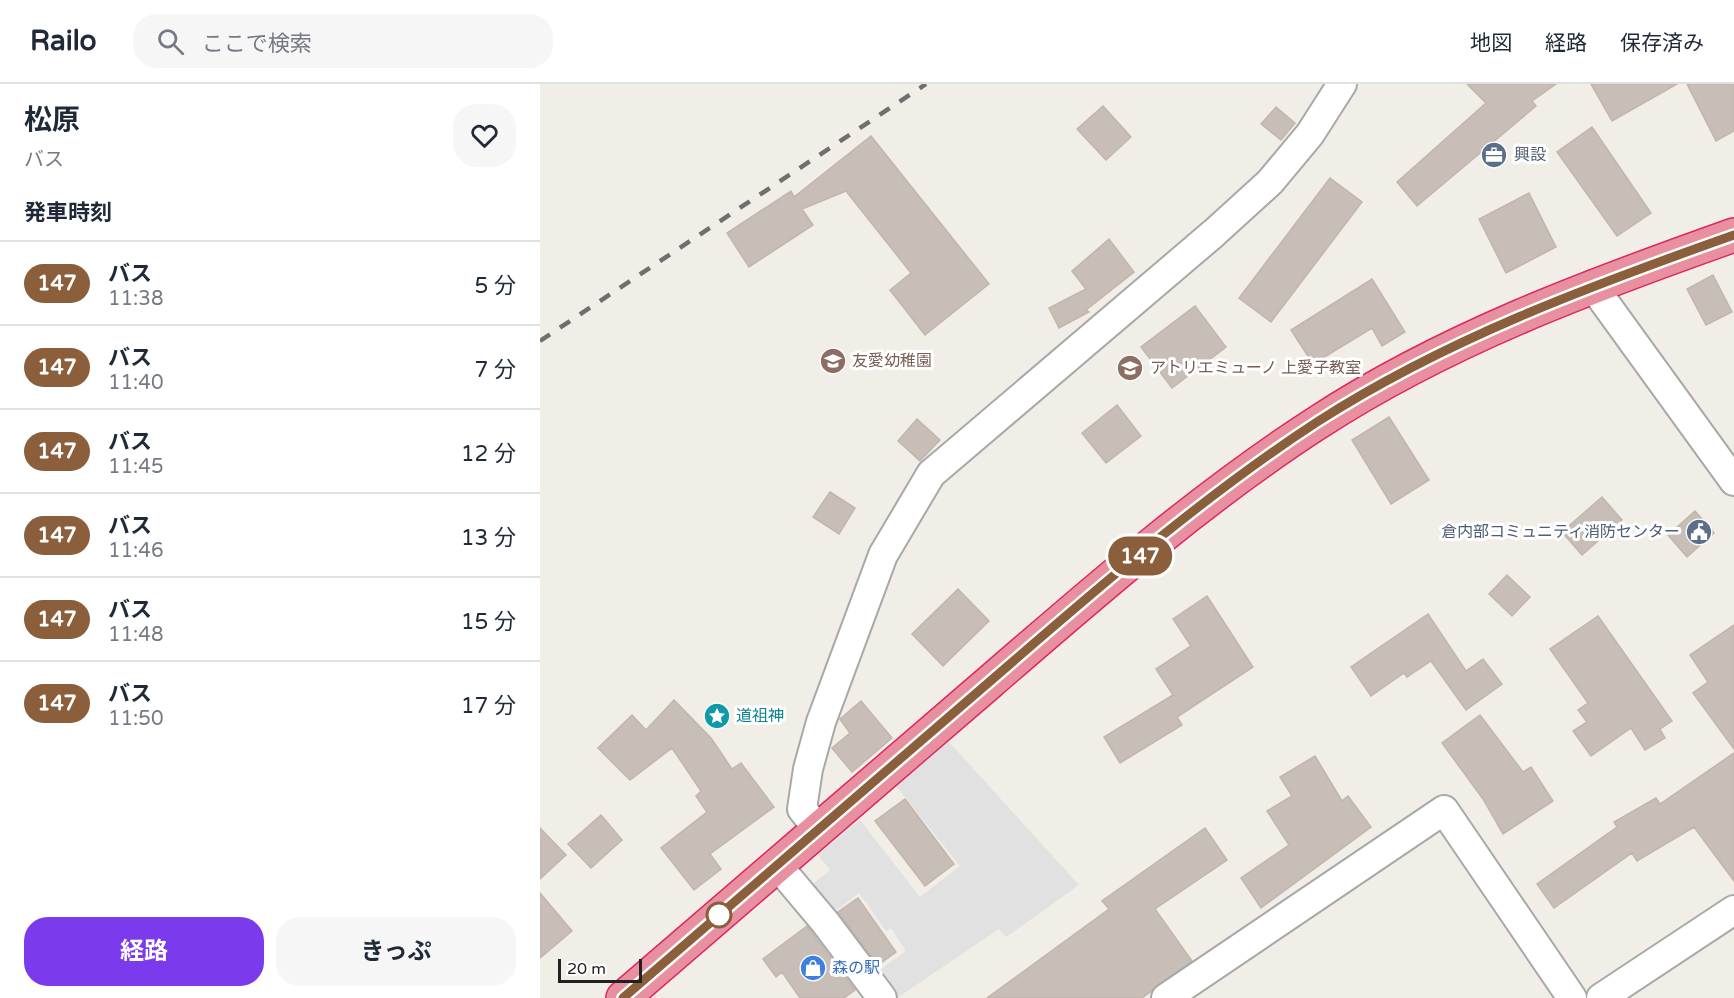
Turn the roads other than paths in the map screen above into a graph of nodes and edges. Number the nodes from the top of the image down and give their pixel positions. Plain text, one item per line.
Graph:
1 (1342, 84) edge
2 (1734, 235) edge
3 (1592, 285) junction
4 (1734, 481) edge
5 (817, 828) junction
6 (777, 865) junction
7 (1734, 910) edge
8 (623, 998) edge
9 (882, 998) edge
10 (1166, 998) edge
11 (1572, 998) edge
12 (1601, 998) edge

1 - 5 street
2 - 3 highway
3 - 4 street
3 - 5 highway
5 - 6 highway
6 - 8 highway
6 - 9 street
7 - 12 street
10 - 11 street

